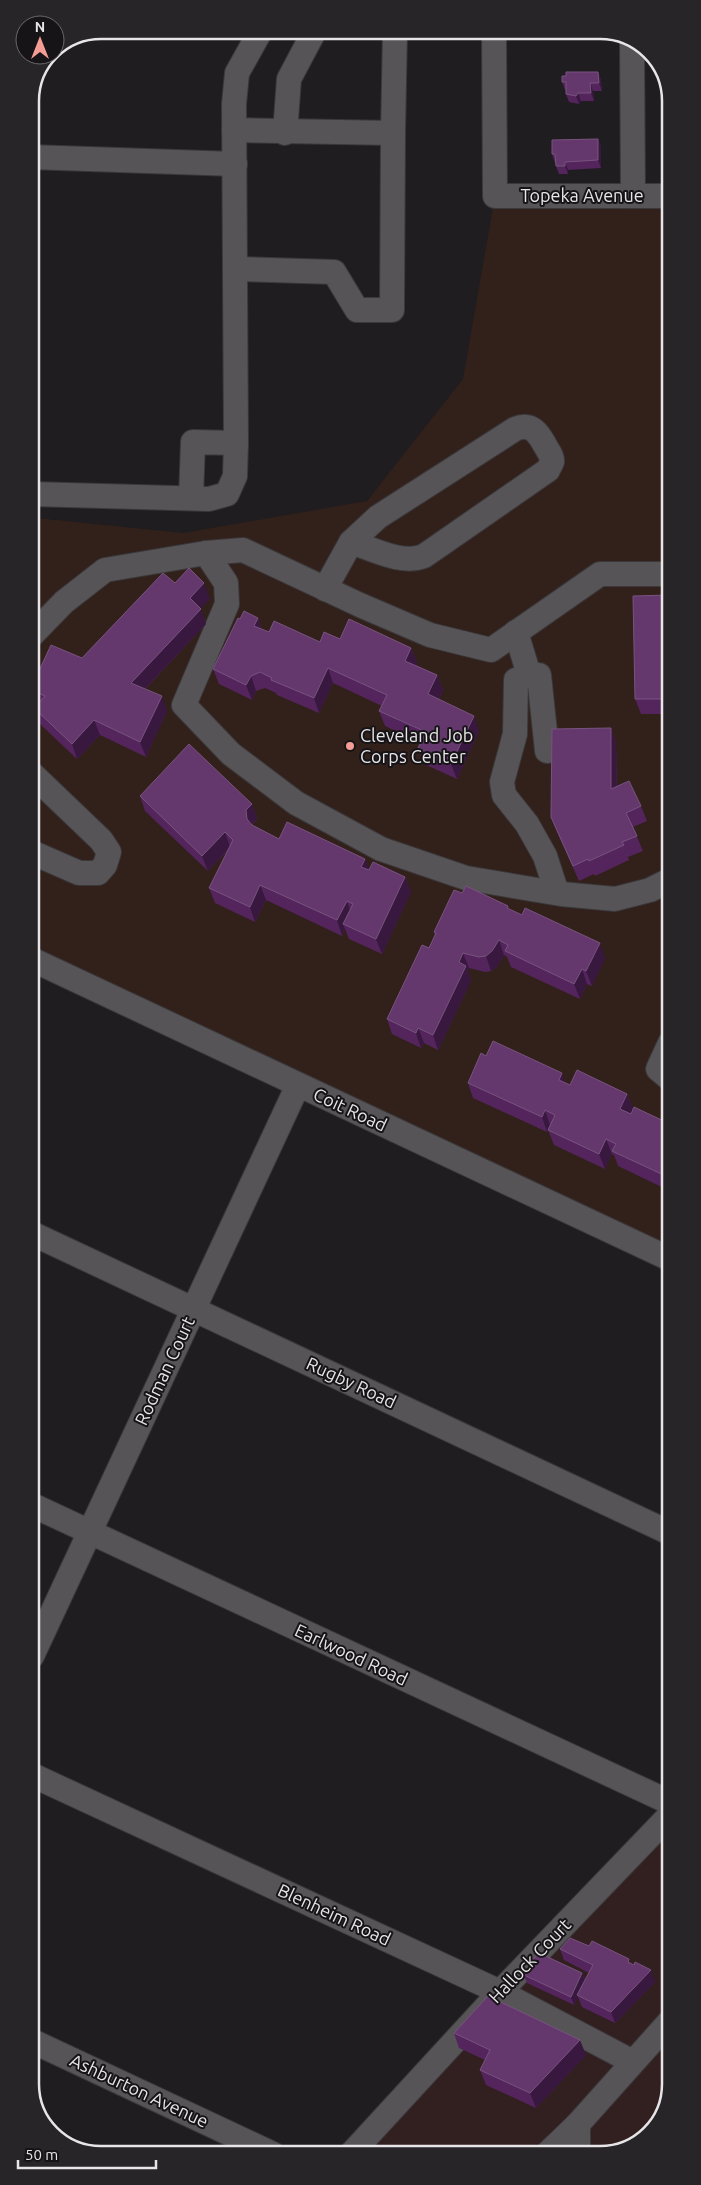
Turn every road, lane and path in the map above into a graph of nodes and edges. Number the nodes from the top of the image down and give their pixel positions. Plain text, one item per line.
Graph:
1 (256, 39) edge
2 (310, 39) edge
3 (396, 39) edge
4 (494, 39) edge
5 (632, 48) edge
6 (234, 130) junction
7 (285, 132) junction
8 (393, 133) junction
9 (39, 157) edge
10 (235, 164) junction
11 (633, 196) junction
12 (662, 196) edge
13 (236, 269) junction
14 (236, 443) junction
15 (39, 494) edge
16 (192, 498) junction
17 (351, 542) junction
18 (206, 553) junction
19 (662, 574) edge
20 (325, 589) junction
21 (39, 628) edge
22 (516, 632) junction
23 (529, 675) junction
24 (547, 751) dead end
25 (39, 781) edge
26 (39, 855) edge
27 (662, 884) edge
28 (557, 893) junction
29 (39, 963) edge
30 (662, 1060) edge
31 (662, 1072) edge
32 (298, 1085) junction
33 (39, 1237) edge
34 (662, 1255) edge
35 (194, 1309) junction
36 (39, 1509) edge
37 (662, 1529) edge
38 (89, 1534) junction
39 (39, 1641) edge
40 (39, 1778) edge
41 (662, 1799) edge
42 (662, 1823) edge
43 (500, 1992) junction
44 (662, 2030) edge
45 (39, 2044) edge
46 (633, 2062) junction
47 (578, 2124) junction
48 (256, 2146) edge
49 (358, 2146) edge
50 (555, 2146) edge
51 (578, 2146) edge

1 - 6 street
2 - 7 street
3 - 8 street
4 - 11 street, Topeka Avenue
5 - 11 street
6 - 7 street
6 - 10 street
7 - 8 street
8 - 13 street
9 - 10 street
10 - 13 street
11 - 12 street, Topeka Avenue
13 - 14 street
14 - 16 street
14 - 16 street
15 - 16 street
17 - 17 street
17 - 20 street
18 - 20 street
18 - 21 street
18 - 28 street
19 - 22 street
20 - 22 street
22 - 23 street
23 - 24 street
23 - 28 street
25 - 26 street
27 - 28 street
29 - 32 street, Coit Road
30 - 31 street
32 - 34 street, Coit Road
32 - 35 street, Rodman Court
33 - 35 street, Rugby Road
35 - 37 street, Rugby Road
35 - 38 street, Rodman Court
36 - 38 street, Earlwood Road
38 - 39 street, Rodman Court
38 - 41 street, Earlwood Road
40 - 43 street, Blenheim Road
42 - 43 street, Hallock Court
43 - 46 street, Blenheim Road
43 - 49 street, Hallock Court
44 - 46 street
45 - 48 street, Ashburton Avenue
46 - 47 street
47 - 50 street
47 - 51 street

